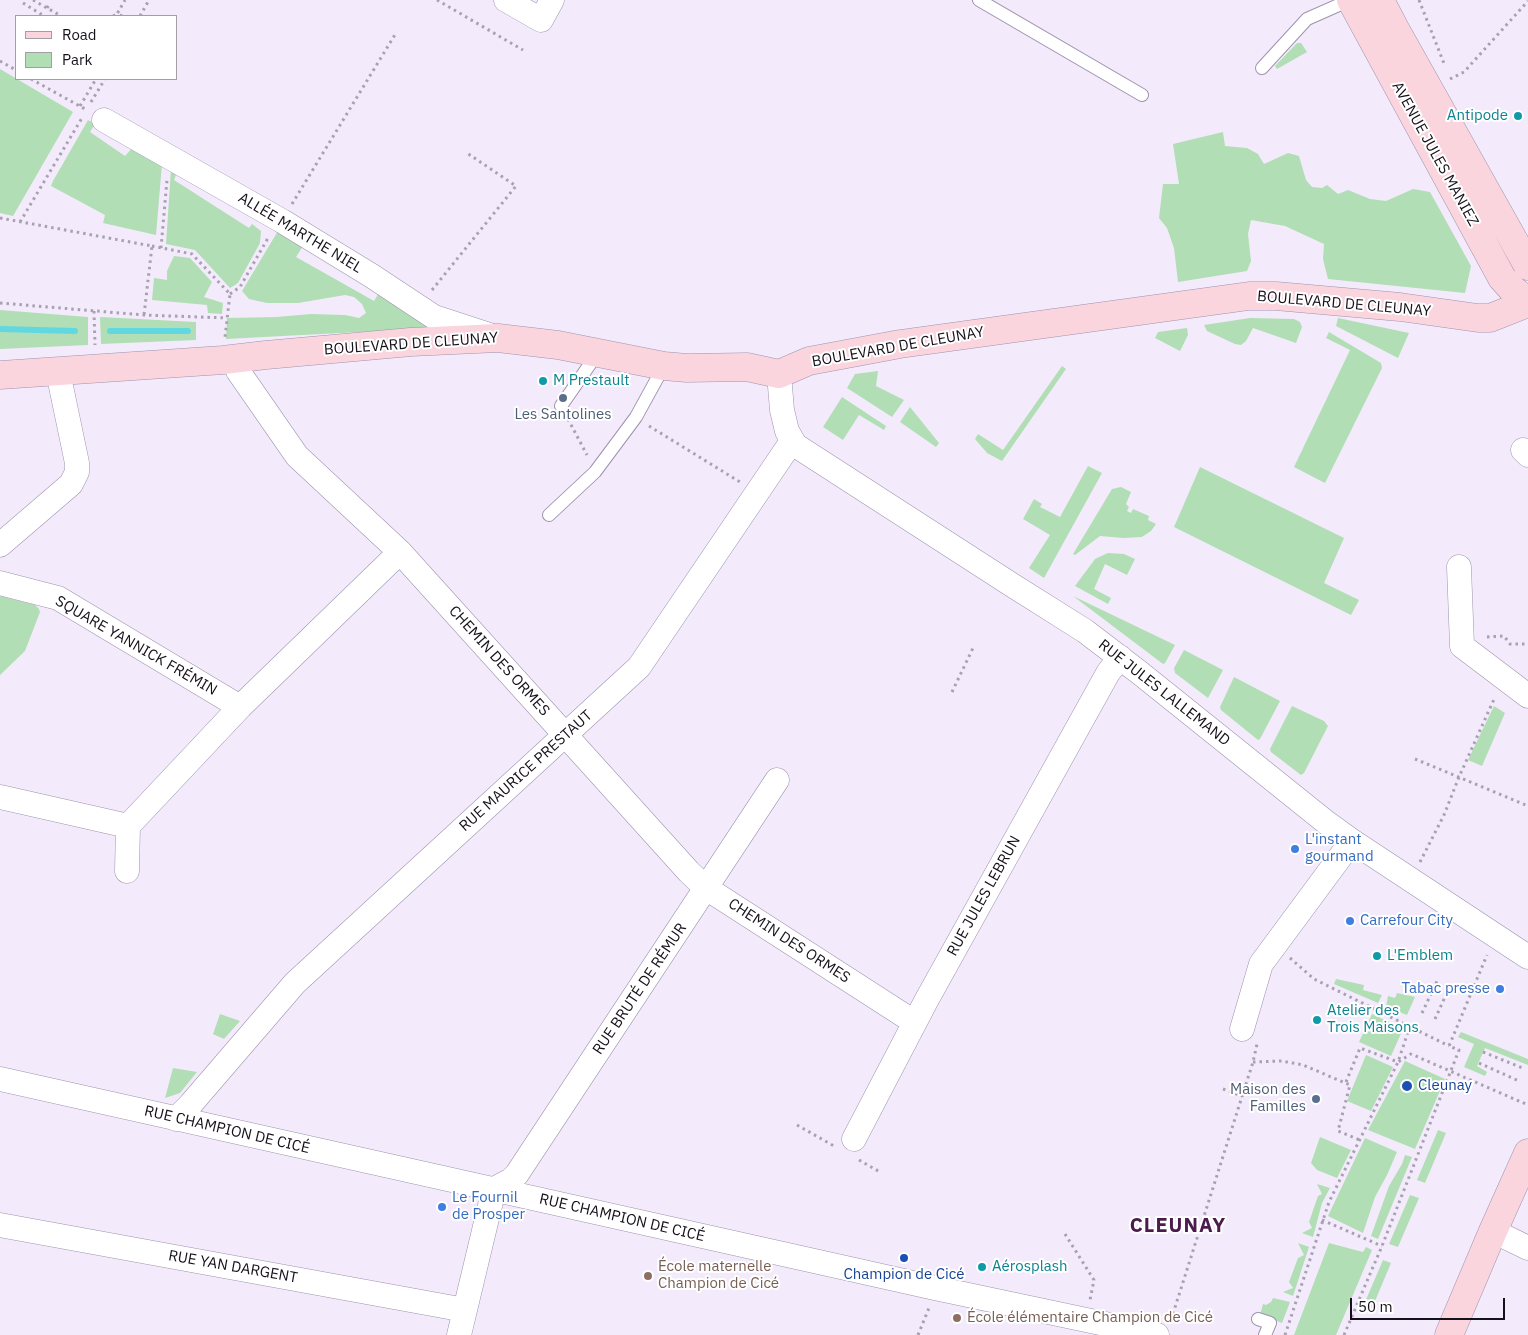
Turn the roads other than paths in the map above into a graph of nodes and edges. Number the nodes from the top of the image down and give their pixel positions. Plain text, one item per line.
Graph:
1 (506, 0) edge
2 (552, 0) edge
3 (980, 0) edge
4 (1351, 0) edge
5 (1380, 0) edge
6 (1262, 68) dead end
7 (1142, 95) dead end
8 (104, 120) dead end
9 (1528, 266) edge
10 (1528, 299) edge
11 (1528, 304) edge
12 (498, 338) junction
13 (597, 354) junction
14 (235, 359) junction
15 (664, 366) junction
16 (58, 372) junction
17 (779, 374) junction
18 (0, 375) edge
19 (561, 406) road end
20 (792, 441) junction
21 (549, 515) dead end
22 (0, 545) edge
23 (400, 552) junction
24 (1459, 567) dead end
25 (0, 583) edge
26 (1120, 657) junction
27 (1525, 694) edge
28 (240, 708) junction
29 (566, 734) junction
30 (777, 780) dead end
31 (0, 797) edge
32 (128, 826) junction
33 (1352, 841) junction
34 (127, 871) dead end
35 (706, 888) junction
36 (1528, 957) edge
37 (914, 1022) junction
38 (1242, 1029) road end
39 (0, 1080) edge
40 (176, 1119) junction
41 (850, 1149) road end
42 (1528, 1153) edge
43 (494, 1189) junction
44 (0, 1225) edge
45 (1493, 1231) junction
46 (1528, 1248) edge
47 (465, 1310) junction
48 (1258, 1319) dead end
49 (1163, 1330) edge
50 (459, 1335) edge
51 (1266, 1335) edge
52 (1449, 1335) edge

1 - 2 street
3 - 7 lane
4 - 6 lane
4 - 10 main road, AVENUE JULES MANIEZ
5 - 9 main road, AVENUE JULES MANIEZ
8 - 12 street, ALLÉE MARTHE NIEL
11 - 17 main road, BOULEVARD DE CLEUNAY
12 - 13 main road, BOULEVARD DE CLEUNAY
12 - 14 main road, BOULEVARD DE CLEUNAY
13 - 15 main road, BOULEVARD DE CLEUNAY
13 - 19 lane
14 - 16 main road, BOULEVARD DE CLEUNAY
14 - 23 street, CHEMIN DES ORMES
15 - 17 main road, BOULEVARD DE CLEUNAY
15 - 21 lane
16 - 18 main road, BOULEVARD DE CLEUNAY
16 - 22 street
17 - 20 street
20 - 26 street, RUE JULES LALLEMAND
20 - 29 street, RUE MAURICE PRESTAUT
23 - 28 street
23 - 29 street, CHEMIN DES ORMES
24 - 27 street
25 - 28 street, SQUARE YANNICK FRÉMIN
26 - 33 street, RUE JULES LALLEMAND
26 - 37 street, RUE JULES LEBRUN
28 - 32 street
29 - 35 street, CHEMIN DES ORMES
29 - 40 street, RUE MAURICE PRESTAUT
30 - 35 street, RUE BRUTÉ DE RÉMUR
31 - 32 street
32 - 34 street
33 - 36 street, RUE JULES LALLEMAND
33 - 38 street
35 - 37 street, CHEMIN DES ORMES
35 - 43 street, RUE BRUTÉ DE RÉMUR
37 - 41 street, RUE JULES LEBRUN
39 - 40 street, RUE CHAMPION DE CICÉ
40 - 43 street, RUE CHAMPION DE CICÉ
42 - 45 main road
43 - 47 street
43 - 49 street, RUE CHAMPION DE CICÉ
44 - 47 street, RUE YAN DARGENT
45 - 46 street
45 - 52 main road
47 - 50 street
48 - 51 lane

